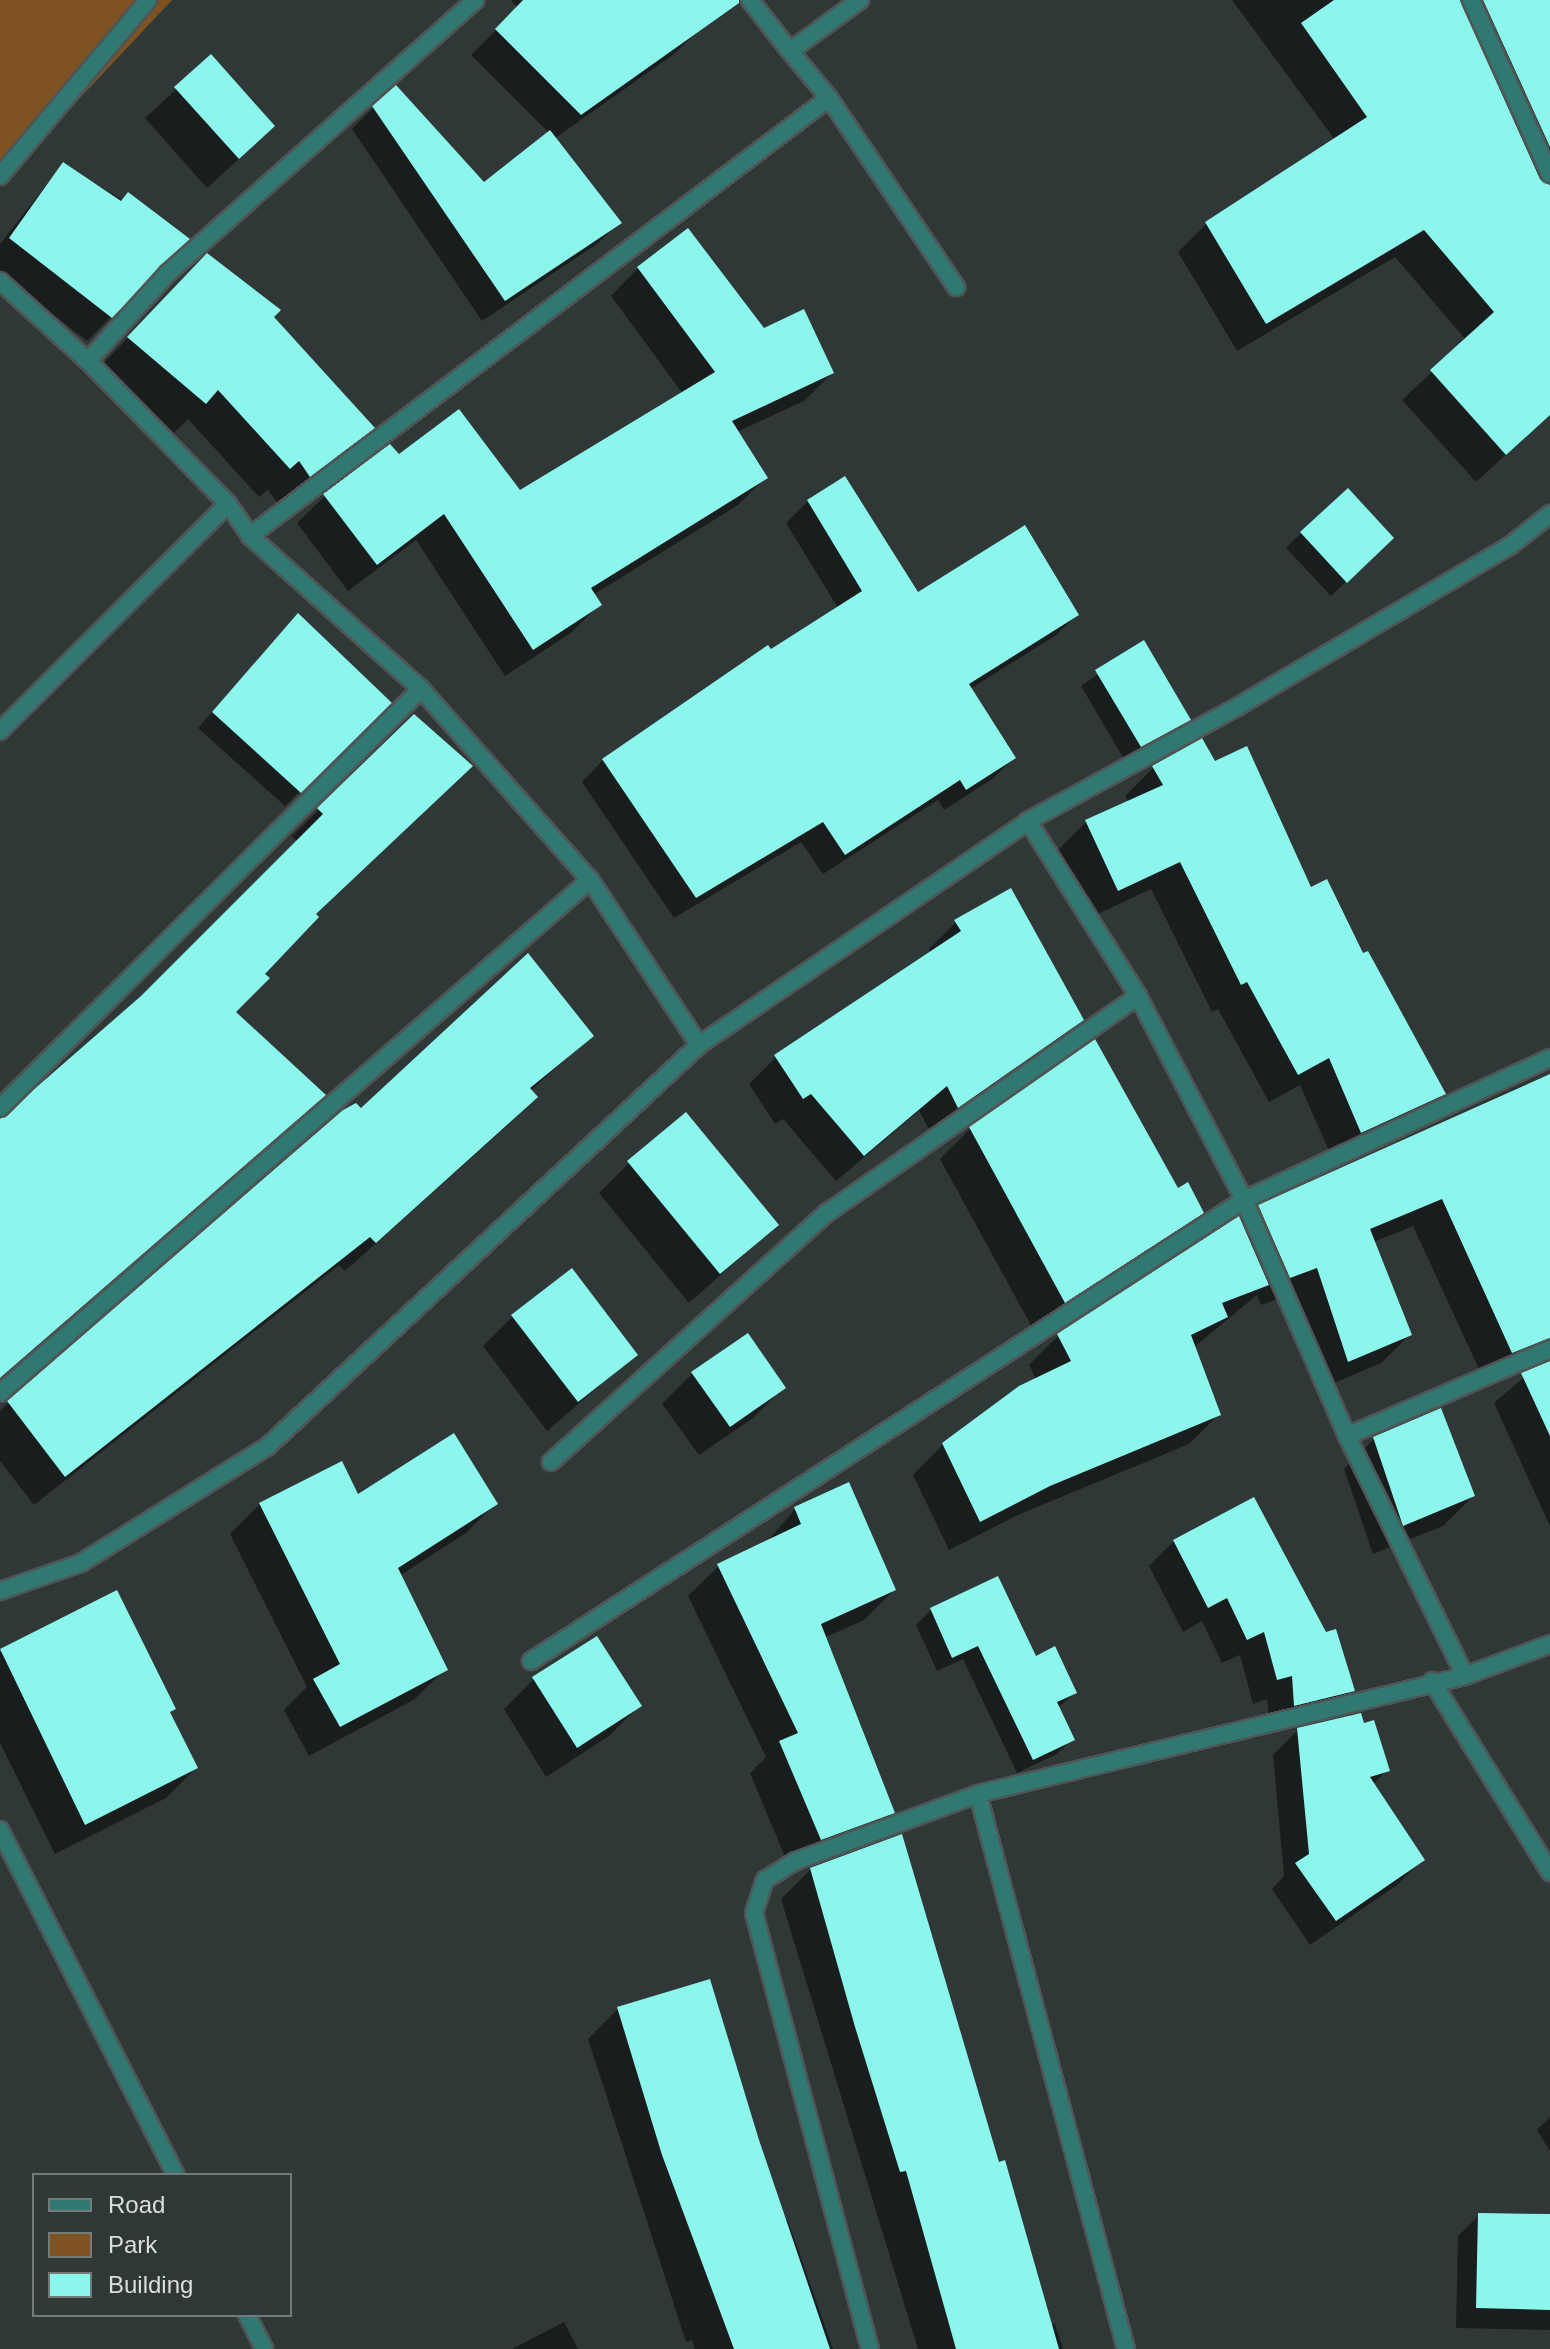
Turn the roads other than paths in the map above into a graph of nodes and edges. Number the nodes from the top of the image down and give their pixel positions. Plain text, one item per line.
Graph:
1 (148, 0) edge
2 (475, 0) edge
3 (750, 0) edge
4 (860, 0) edge
5 (1471, 0) edge
6 (790, 51) junction
7 (829, 98) junction
8 (1550, 174) edge
9 (0, 176) edge
10 (0, 281) edge
11 (956, 287) dead end
12 (88, 361) junction
13 (228, 504) junction
14 (1550, 514) edge
15 (250, 536) junction
16 (421, 689) junction
17 (0, 731) edge
18 (1028, 821) junction
19 (590, 880) junction
20 (1138, 996) junction
21 (699, 1045) junction
22 (1550, 1058) edge
23 (0, 1108) edge
24 (1244, 1200) junction
25 (1550, 1349) edge
26 (0, 1393) edge
27 (1347, 1436) junction
28 (551, 1462) dead end
29 (0, 1591) edge
30 (1550, 1644) edge
31 (531, 1661) dead end
32 (1465, 1676) junction
33 (1432, 1681) junction
34 (978, 1794) junction
35 (0, 1830) edge
36 (1550, 1872) edge
37 (175, 2173) edge
38 (248, 2317) edge
39 (264, 2349) edge
40 (870, 2349) edge
41 (1126, 2349) edge

1 - 9 street
2 - 12 street
3 - 6 street
4 - 6 street
5 - 8 street
6 - 7 street
7 - 11 street
7 - 15 street
10 - 12 street
12 - 13 street
13 - 15 street
13 - 17 street
14 - 18 street
15 - 16 street
16 - 19 street
16 - 23 street
18 - 20 street
18 - 21 street
19 - 21 street
19 - 26 street
20 - 24 street
20 - 28 street
21 - 29 street
22 - 24 street
24 - 27 street
24 - 31 street
25 - 27 street
27 - 32 street
30 - 32 street
32 - 33 street
33 - 34 street
33 - 36 street
34 - 40 street
34 - 41 street
35 - 37 street
38 - 39 street

